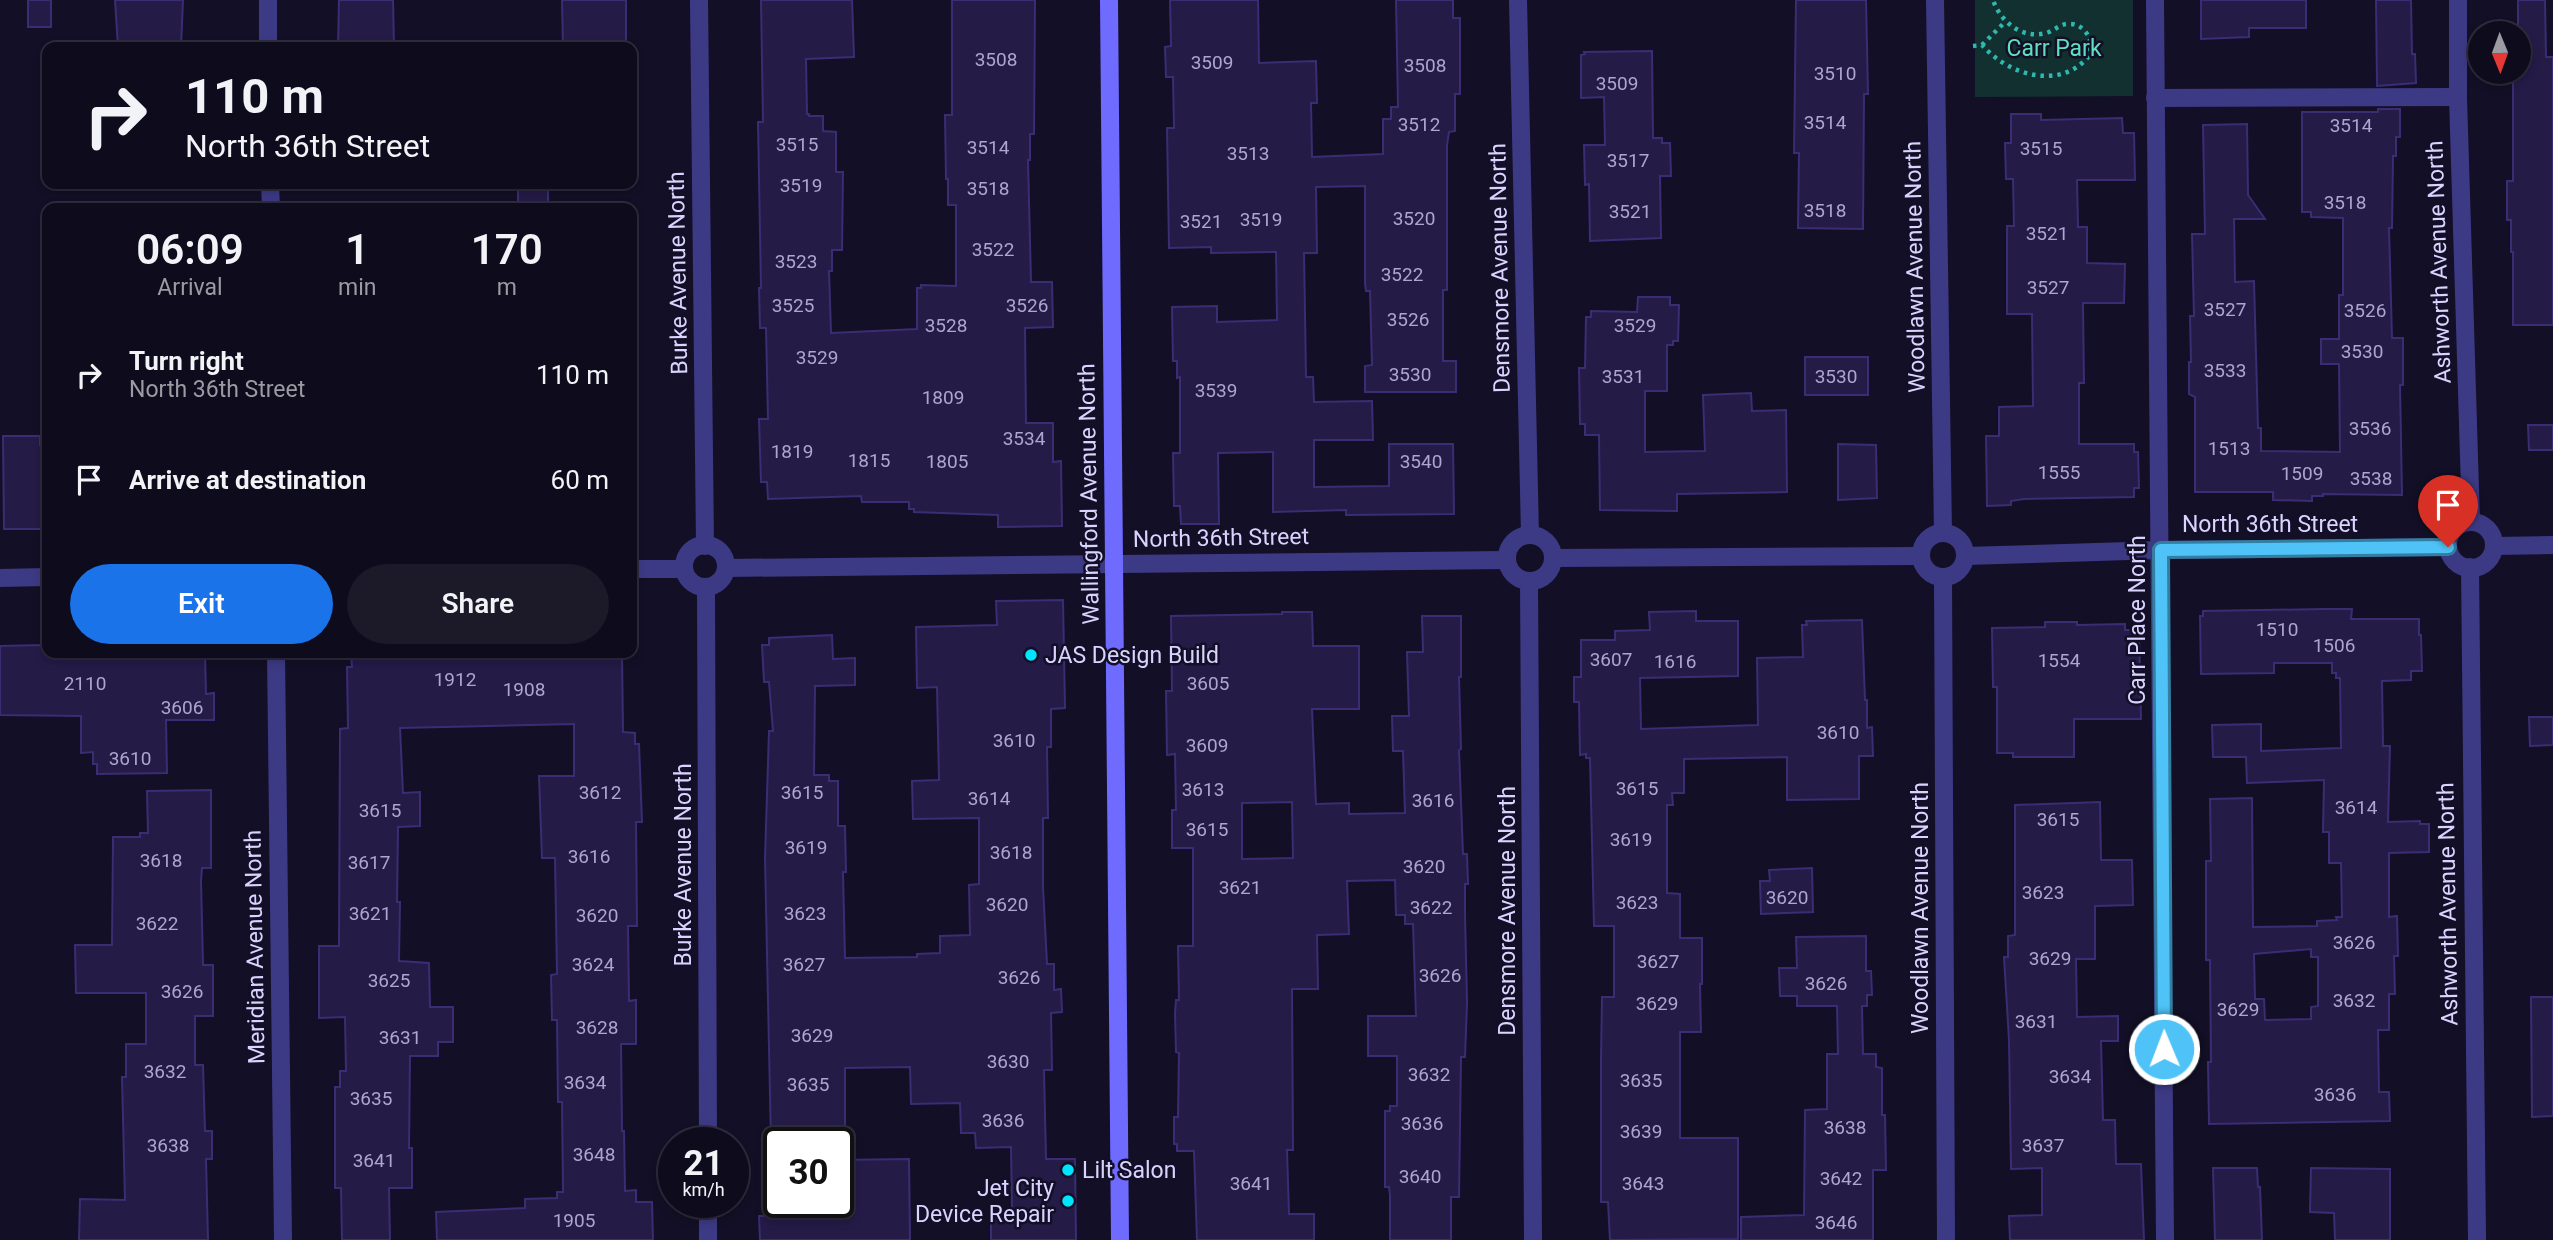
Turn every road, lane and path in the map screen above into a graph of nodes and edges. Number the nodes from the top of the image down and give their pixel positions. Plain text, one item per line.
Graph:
1 (268, 0) edge
2 (699, 0) edge
3 (1110, 0) edge
4 (1518, 0) edge
5 (1935, 0) edge
6 (1993, 0) edge
7 (2155, 0) edge
8 (2458, 0) edge
9 (2006, 21) junction
10 (268, 42) edge
11 (1973, 46) dead end
12 (1982, 46) junction
13 (2458, 97) junction
14 (2155, 98) junction
15 (2470, 522) junction
16 (1943, 533) junction
17 (1530, 535) junction
18 (705, 545) junction
19 (2553, 545) edge
20 (2494, 546) junction
21 (2448, 547) junction
22 (2161, 550) junction
23 (1921, 556) junction
24 (1965, 556) junction
25 (1553, 558) junction
26 (1506, 560) junction
27 (1115, 564) junction
28 (726, 568) junction
29 (2470, 568) junction
30 (637, 569) edge
31 (684, 569) junction
32 (1943, 577) junction
33 (0, 578) edge
34 (42, 578) edge
35 (1529, 581) junction
36 (706, 587) junction
37 (276, 658) edge
38 (708, 1127) edge
39 (708, 1218) edge
40 (283, 1240) edge
41 (708, 1240) edge
42 (1120, 1240) edge
43 (1533, 1240) edge
44 (1946, 1240) edge
45 (2165, 1240) edge
46 (2477, 1240) edge

1 - 10 street
2 - 18 street, Burke Avenue North
3 - 27 street, Wallingford Avenue North
4 - 17 street, Densmore Avenue North
5 - 16 street, Woodlawn Avenue North
6 - 9 path
7 - 14 street, Carr Place North
8 - 13 street, Ashworth Avenue North
9 - 12 path
9 - 12 path
11 - 12 path
13 - 14 street
13 - 15 street, Ashworth Avenue North
14 - 22 street, Carr Place North
15 - 20 street
15 - 21 street
16 - 23 street
16 - 24 street
17 - 25 street
17 - 26 street
18 - 28 street
18 - 31 street
19 - 20 street
20 - 29 street
21 - 22 street, North 36th Street
21 - 29 street
22 - 24 street, North 36th Street
22 - 45 street, Carr Place North
23 - 25 street
23 - 32 street
24 - 32 street
25 - 35 street
26 - 27 street, North 36th Street
26 - 35 street
27 - 28 street, North 36th Street
27 - 42 street, Wallingford Avenue North
28 - 36 street
29 - 46 street, Ashworth Avenue North
30 - 31 street
31 - 36 street
32 - 44 street, Woodlawn Avenue North
33 - 34 street
35 - 43 street, Densmore Avenue North
36 - 38 street, Burke Avenue North
37 - 40 street, Meridian Avenue North
39 - 41 street

